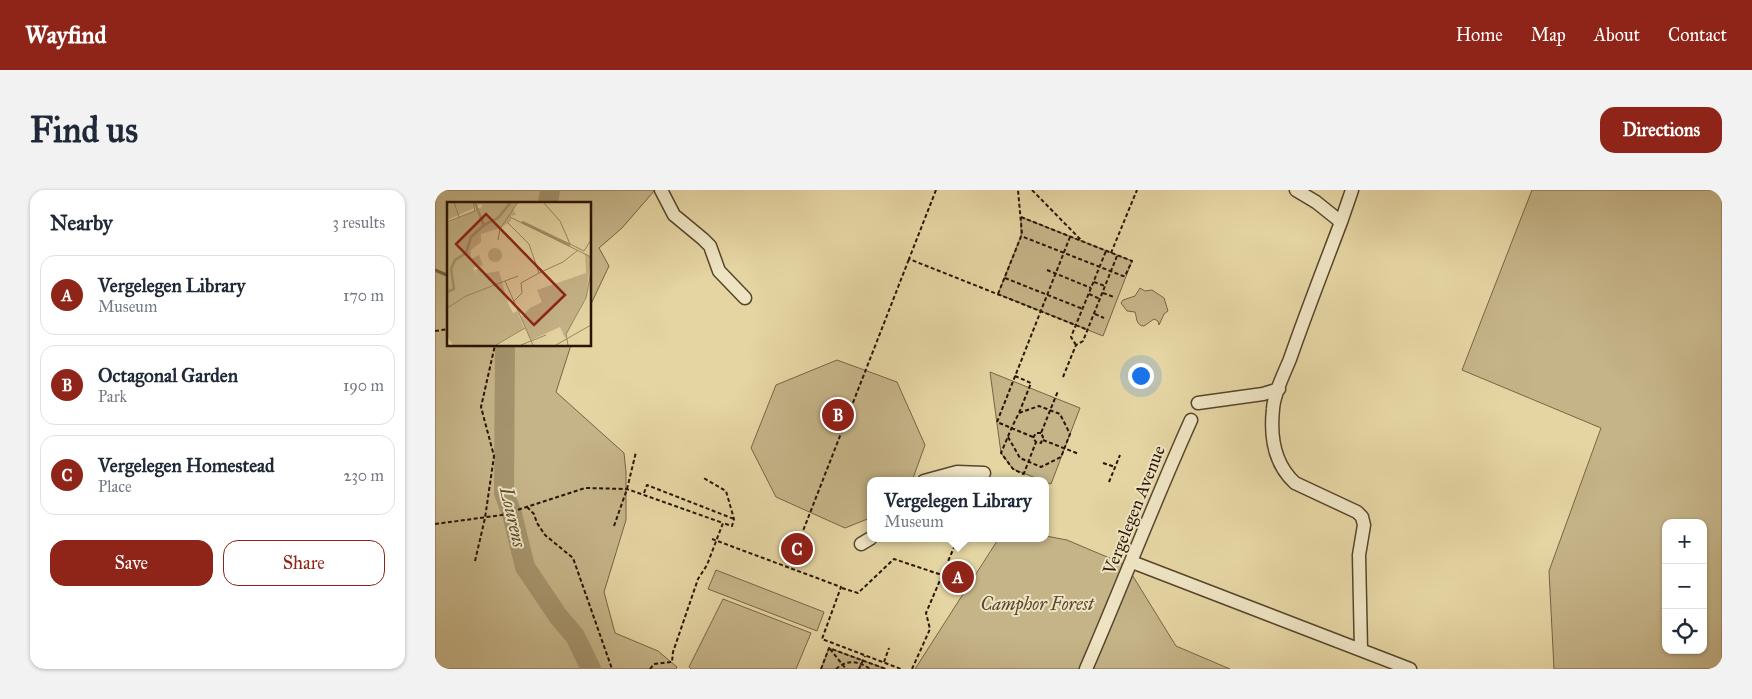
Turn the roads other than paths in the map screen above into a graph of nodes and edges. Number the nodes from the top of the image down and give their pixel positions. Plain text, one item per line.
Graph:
1 (661, 190) edge
2 (1296, 190) edge
3 (1352, 190) edge
4 (1341, 222) junction
5 (745, 298) dead end
6 (1279, 389) junction
7 (1198, 403) dead end
8 (1191, 420) dead end
9 (984, 473) dead end
10 (939, 477) edge
11 (1132, 562) junction
12 (1361, 650) junction
13 (1086, 669) edge
14 (1410, 669) edge

1 - 5 street
2 - 4 street
3 - 4 street
4 - 6 street
6 - 7 street
6 - 12 street
8 - 11 street, Vergelegen Avenue
9 - 10 street
11 - 12 street
11 - 13 street, Vergelegen Avenue
12 - 14 street

